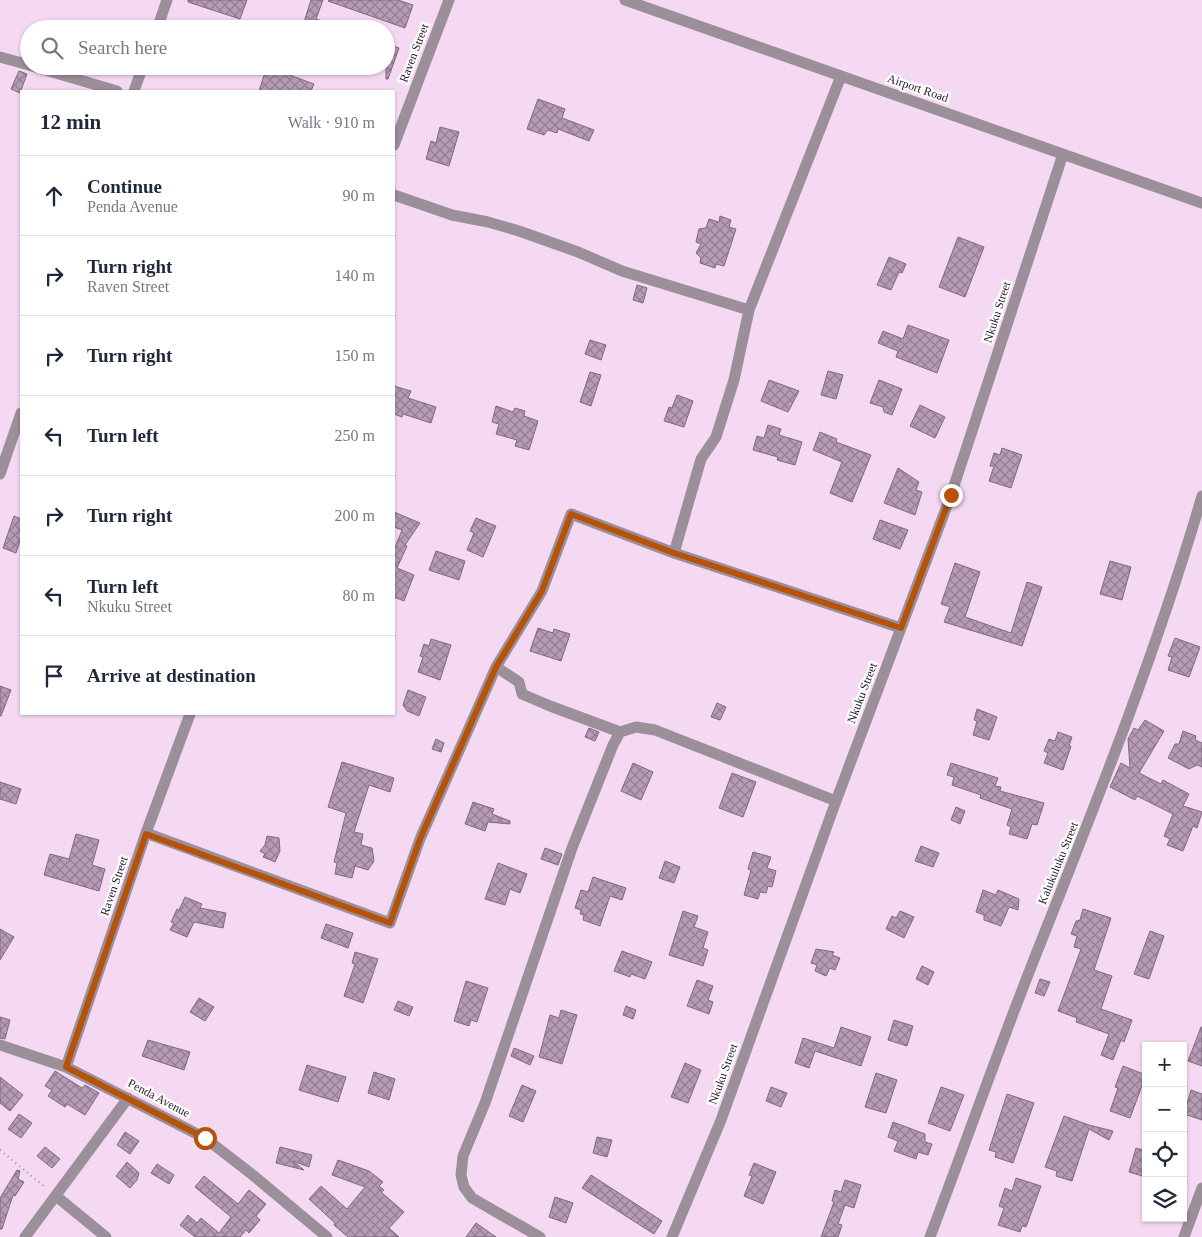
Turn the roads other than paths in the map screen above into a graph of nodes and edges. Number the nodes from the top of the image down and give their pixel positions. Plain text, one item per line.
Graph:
1 (167, 0) edge
2 (449, 0) edge
3 (625, 0) edge
4 (160, 20) edge
5 (0, 57) edge
6 (20, 63) edge
7 (61, 75) edge
8 (140, 75) edge
9 (842, 76) junction
10 (114, 90) edge
11 (134, 90) edge
12 (395, 142) edge
13 (1064, 154) junction
14 (395, 195) edge
15 (1202, 203) edge
16 (749, 310) junction
17 (20, 416) edge
18 (0, 474) edge
19 (1202, 496) edge
20 (674, 553) junction
21 (901, 628) junction
22 (496, 667) junction
23 (190, 715) edge
24 (620, 732) junction
25 (836, 801) junction
26 (146, 834) junction
27 (0, 1046) edge
28 (66, 1067) junction
29 (128, 1098) junction
30 (1202, 1188) edge
31 (56, 1196) junction
32 (25, 1237) edge
33 (106, 1237) edge
34 (327, 1237) edge
35 (540, 1237) edge
36 (672, 1237) edge
37 (930, 1237) edge
38 (1184, 1237) edge

1 - 4 street
2 - 12 street, Raven Street
3 - 9 street, Airport Road
5 - 6 street
7 - 10 street
8 - 11 street
9 - 13 street, Airport Road
9 - 16 street
13 - 15 street, Airport Road
13 - 21 street, Nkuku Street
14 - 16 street
16 - 20 street
17 - 18 street
19 - 37 street, Kalukuluku Street
20 - 21 street
20 - 22 street
21 - 25 street, Nkuku Street
22 - 24 street
22 - 26 street
23 - 26 street, Raven Street
24 - 25 street
24 - 35 street
25 - 36 street, Nkuku Street
26 - 28 street, Raven Street
27 - 28 street, Penda Avenue
28 - 29 street, Penda Avenue
29 - 31 street
29 - 34 street, Penda Avenue
30 - 38 street
31 - 32 street
31 - 33 street

